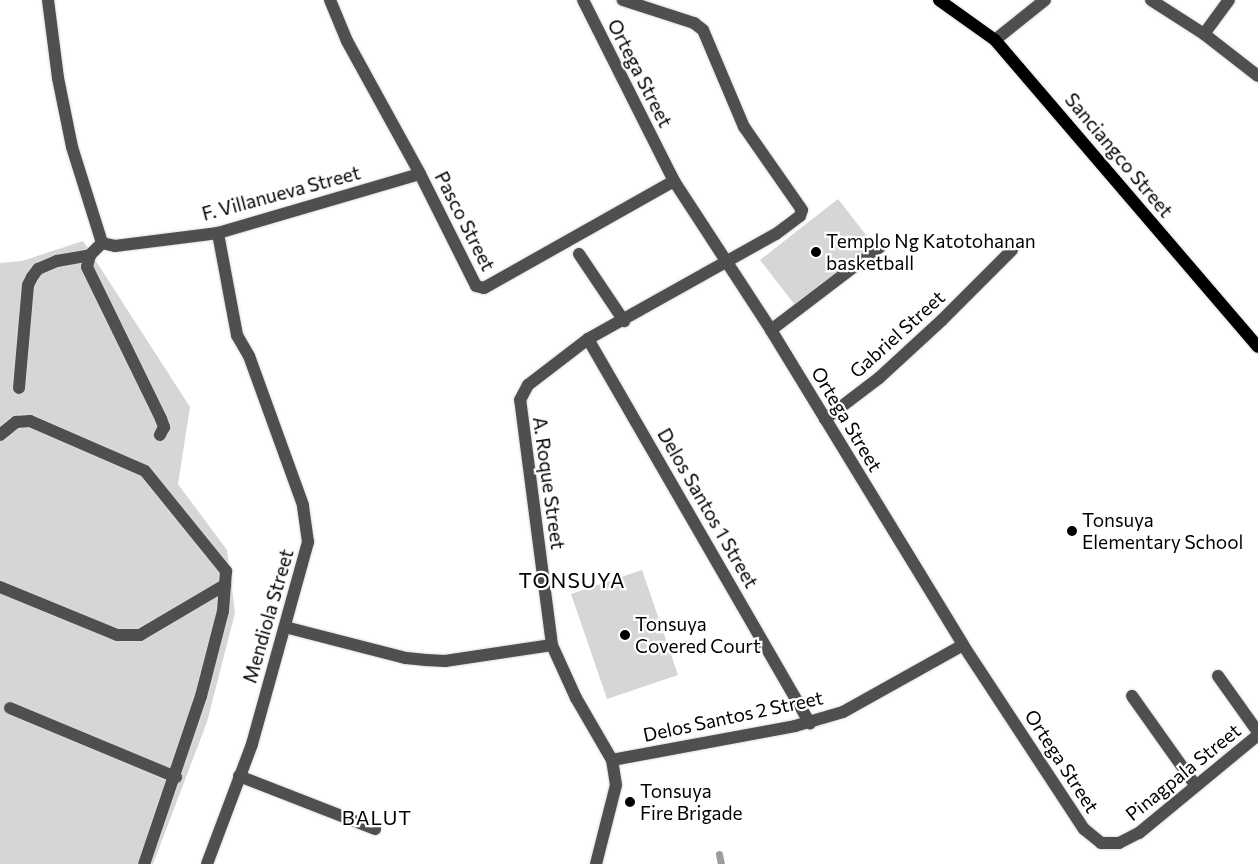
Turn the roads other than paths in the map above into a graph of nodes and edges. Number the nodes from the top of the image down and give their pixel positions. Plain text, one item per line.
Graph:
1 (48, 0) edge
2 (330, 0) edge
3 (583, 0) edge
4 (623, 0) edge
5 (938, 0) edge
6 (1045, 0) edge
7 (1152, 0) edge
8 (1229, 0) edge
9 (1204, 34) junction
10 (995, 40) junction
11 (1258, 76) edge
12 (420, 174) junction
13 (674, 182) junction
14 (218, 233) junction
15 (102, 243) junction
16 (880, 247) dead end
17 (1012, 250) dead end
18 (579, 254) dead end
19 (90, 255) junction
20 (727, 260) junction
21 (624, 321) junction
22 (771, 330) junction
23 (588, 339) junction
24 (1258, 347) edge
25 (19, 388) dead end
26 (825, 419) junction
27 (0, 435) edge
28 (160, 435) dead end
29 (225, 585) junction
30 (0, 587) edge
31 (285, 627) junction
32 (552, 644) junction
33 (963, 645) junction
34 (1218, 676) dead end
35 (1132, 696) dead end
36 (10, 708) dead end
37 (810, 723) junction
38 (1258, 734) edge
39 (612, 760) junction
40 (240, 776) junction
41 (176, 777) junction
42 (1196, 786) junction
43 (375, 829) dead end
44 (1102, 843) joint
45 (144, 864) edge
46 (207, 864) edge
47 (597, 864) edge

1 - 15 street
2 - 12 street, Pasco Street
3 - 13 street, Ortega Street
4 - 20 street, A. Roque Street
5 - 10 main road, Sanciangco Street
6 - 10 street
7 - 9 street
8 - 9 street
9 - 11 street
10 - 24 main road, Sanciangco Street
12 - 13 street, Pasco Street
12 - 14 street, F. Villanueva Street
13 - 20 street, Ortega Street
14 - 15 street, F. Villanueva Street
14 - 31 street, Mendiola Street
15 - 19 street
16 - 22 street
17 - 26 street, Gabriel Street
18 - 21 street
19 - 25 street
19 - 28 street
20 - 21 street, A. Roque Street
20 - 22 street, Ortega Street
21 - 23 street, A. Roque Street
22 - 26 street, Ortega Street
23 - 32 street, A. Roque Street
23 - 37 street, Delos Santos 1 Street
26 - 33 street, Ortega Street
27 - 29 street
29 - 30 street
29 - 41 street
31 - 32 street
31 - 40 street, Mendiola Street
32 - 39 street, A. Roque Street
33 - 37 street, Delos Santos 2 Street
33 - 44 street, Ortega Street
34 - 38 street
35 - 42 street
36 - 41 street
37 - 39 street, Delos Santos 2 Street
38 - 42 street, Pinagpala Street
39 - 47 street, A. Roque Street
40 - 43 street
40 - 46 street, Mendiola Street
41 - 45 street
42 - 44 street, Pinagpala Street

